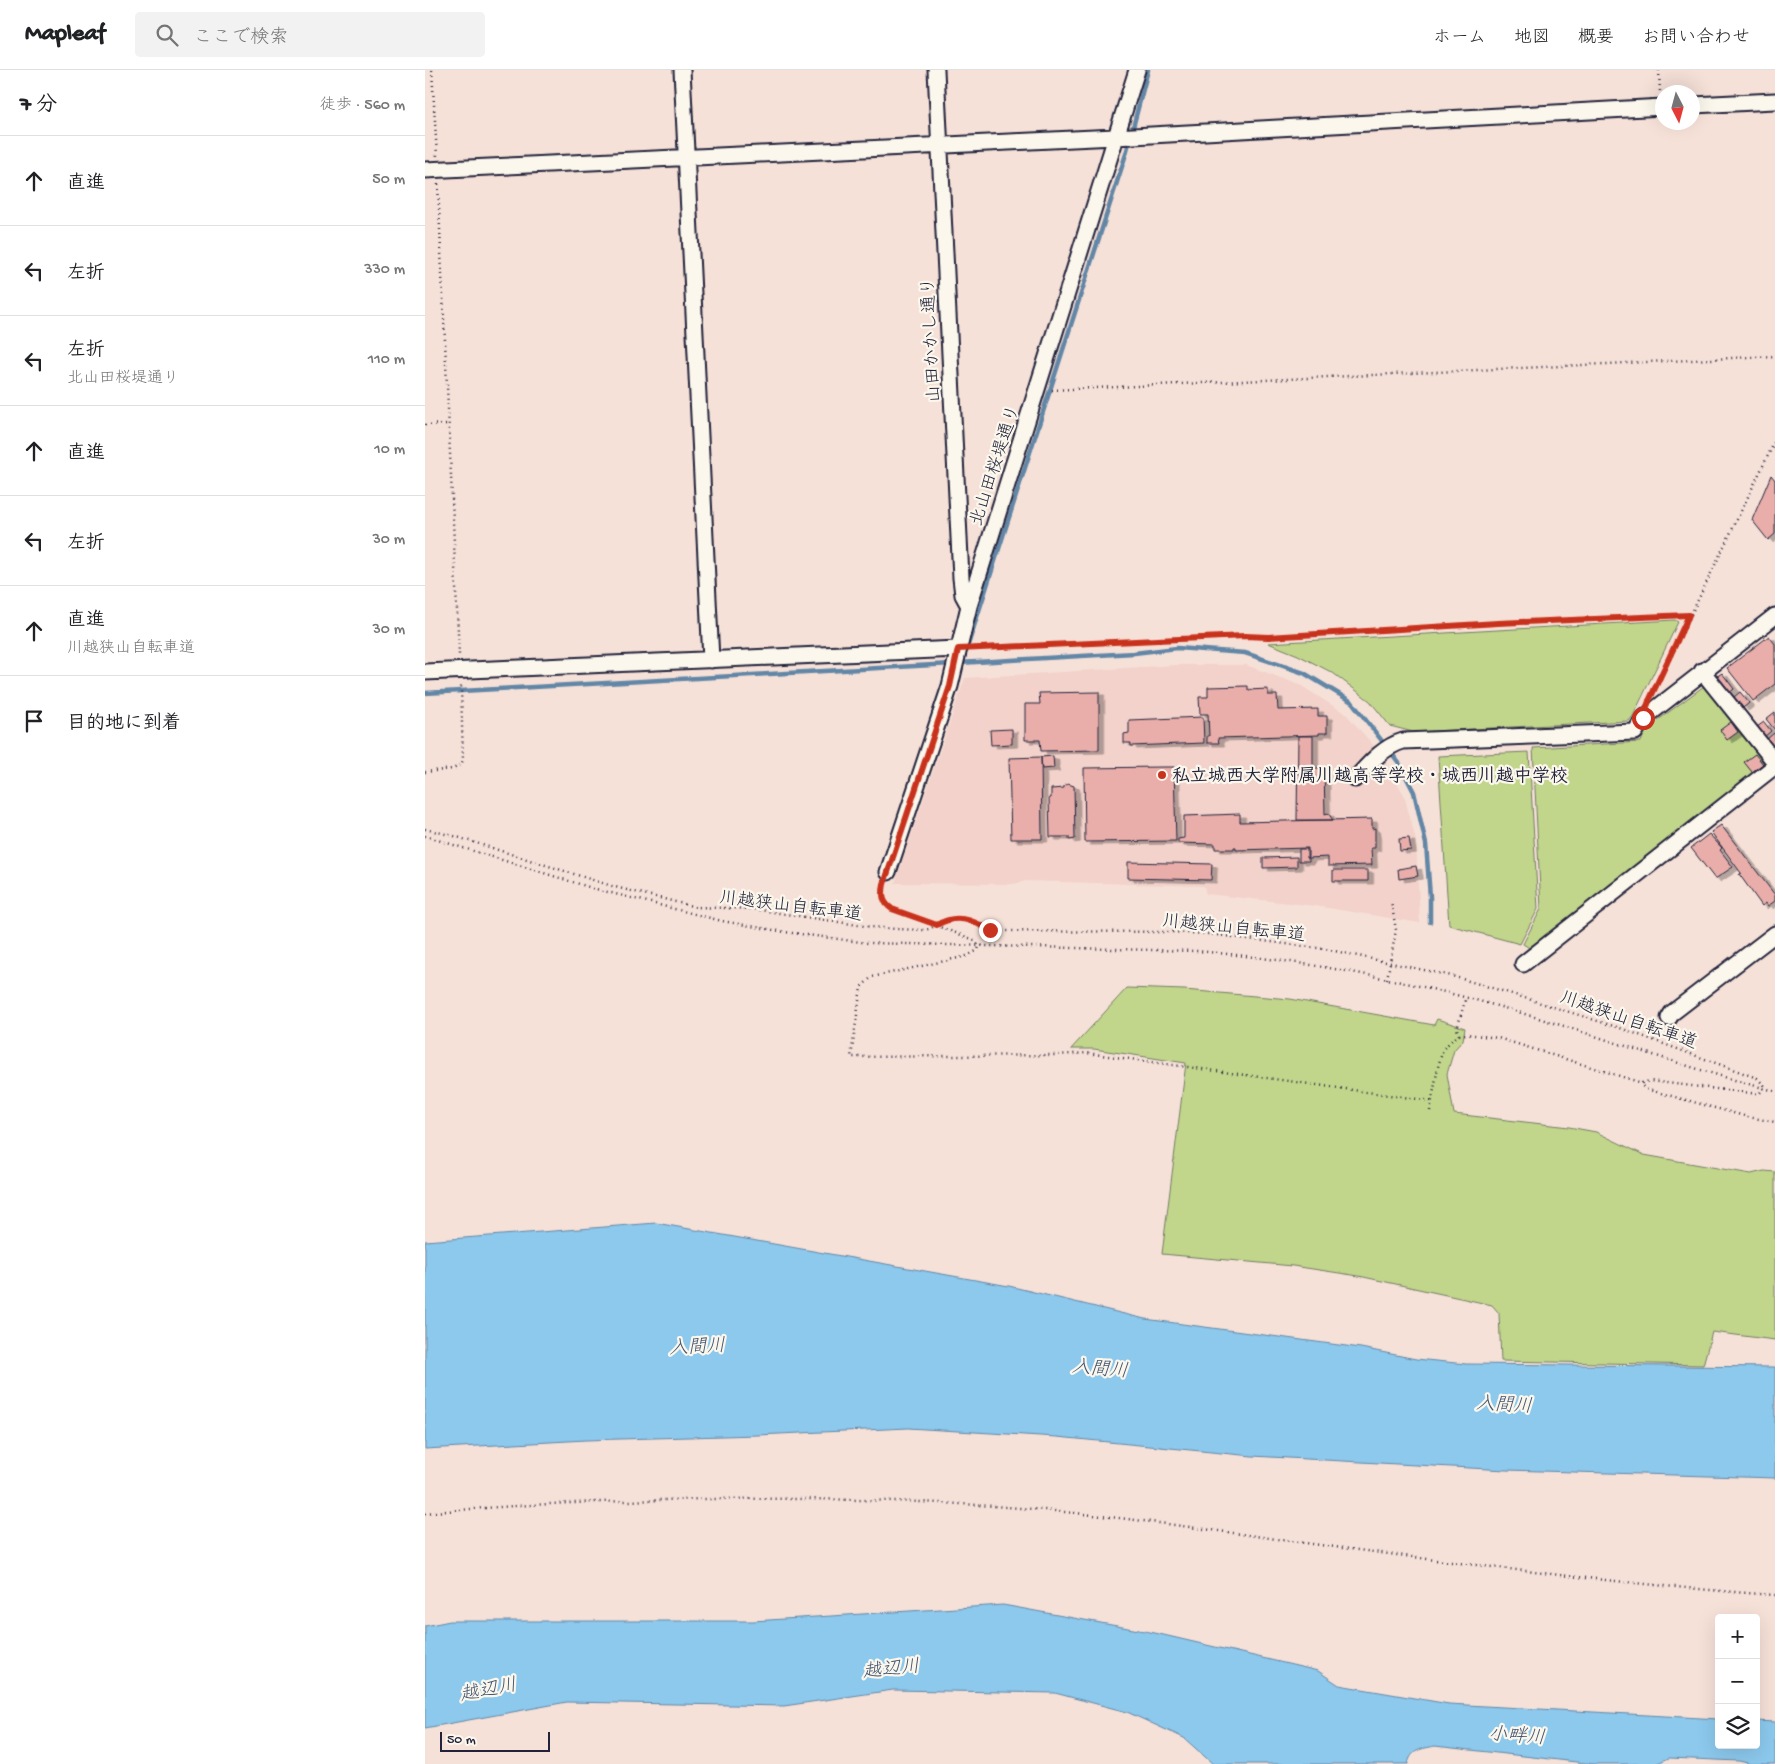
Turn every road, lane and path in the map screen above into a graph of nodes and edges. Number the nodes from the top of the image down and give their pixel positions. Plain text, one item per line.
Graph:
1 (432, 70) edge
2 (682, 70) edge
3 (936, 70) edge
4 (1137, 70) edge
5 (1659, 70) edge
6 (1660, 85) edge
7 (1775, 101) edge
8 (1700, 105) edge
9 (1655, 107) edge
10 (1115, 137) junction
11 (940, 145) junction
12 (686, 158) junction
13 (431, 170) edge
14 (1775, 356) edge
15 (1039, 386) junction
16 (448, 424) junction
17 (425, 425) edge
18 (1775, 441) edge
19 (969, 606) junction
20 (1689, 615) junction
21 (1775, 616) edge
22 (958, 649) junction
23 (711, 660) junction
24 (1702, 671) junction
25 (425, 672) edge
26 (460, 675) junction
27 (1653, 692) dead end
28 (1775, 762) edge
29 (1775, 766) edge
30 (425, 772) edge
31 (1355, 779) dead end
32 (425, 829) edge
33 (425, 836) edge
34 (888, 872) joint
35 (1391, 902) dead end
36 (937, 925) junction
37 (1772, 942) edge
38 (979, 946) junction
39 (1390, 962) junction
40 (1523, 964) dead end
41 (1387, 979) junction
42 (1466, 997) junction
43 (1669, 1018) dead end
44 (1459, 1035) junction
45 (1641, 1083) junction
46 (1764, 1088) junction
47 (1775, 1091) edge
48 (1432, 1101) junction
49 (1430, 1112) dead end
50 (1775, 1122) edge
51 (425, 1514) edge
52 (1775, 1595) edge

1 - 13 path
2 - 12 street
3 - 11 street, 山田かかし通り
4 - 10 street, 北山田桜堤通り
5 - 6 path
7 - 8 street
9 - 10 street
10 - 11 street
10 - 15 street, 北山田桜堤通り
11 - 12 street
11 - 19 street, 山田かかし通り
12 - 13 street
12 - 23 street
13 - 16 path
14 - 15 path
15 - 19 street, 北山田桜堤通り
16 - 17 path
16 - 26 path
18 - 20 path
19 - 22 street, 北山田桜堤通り
20 - 22 path
20 - 27 path
21 - 24 street
22 - 23 street
22 - 34 street, 北山田桜堤通り
23 - 26 street
24 - 28 street
24 - 31 street
25 - 26 street
26 - 30 path
29 - 40 street
32 - 36 path, 川越狭山自転車道
33 - 38 path
34 - 36 path
35 - 39 path
36 - 38 path
36 - 39 path, 川越狭山自転車道
37 - 43 street
38 - 41 path
38 - 48 path
39 - 41 path
39 - 46 path, 川越狭山自転車道
41 - 42 path
42 - 44 path
42 - 46 path
44 - 45 path
44 - 48 path
45 - 46 path
45 - 50 path
46 - 47 path
48 - 49 path
51 - 52 path

